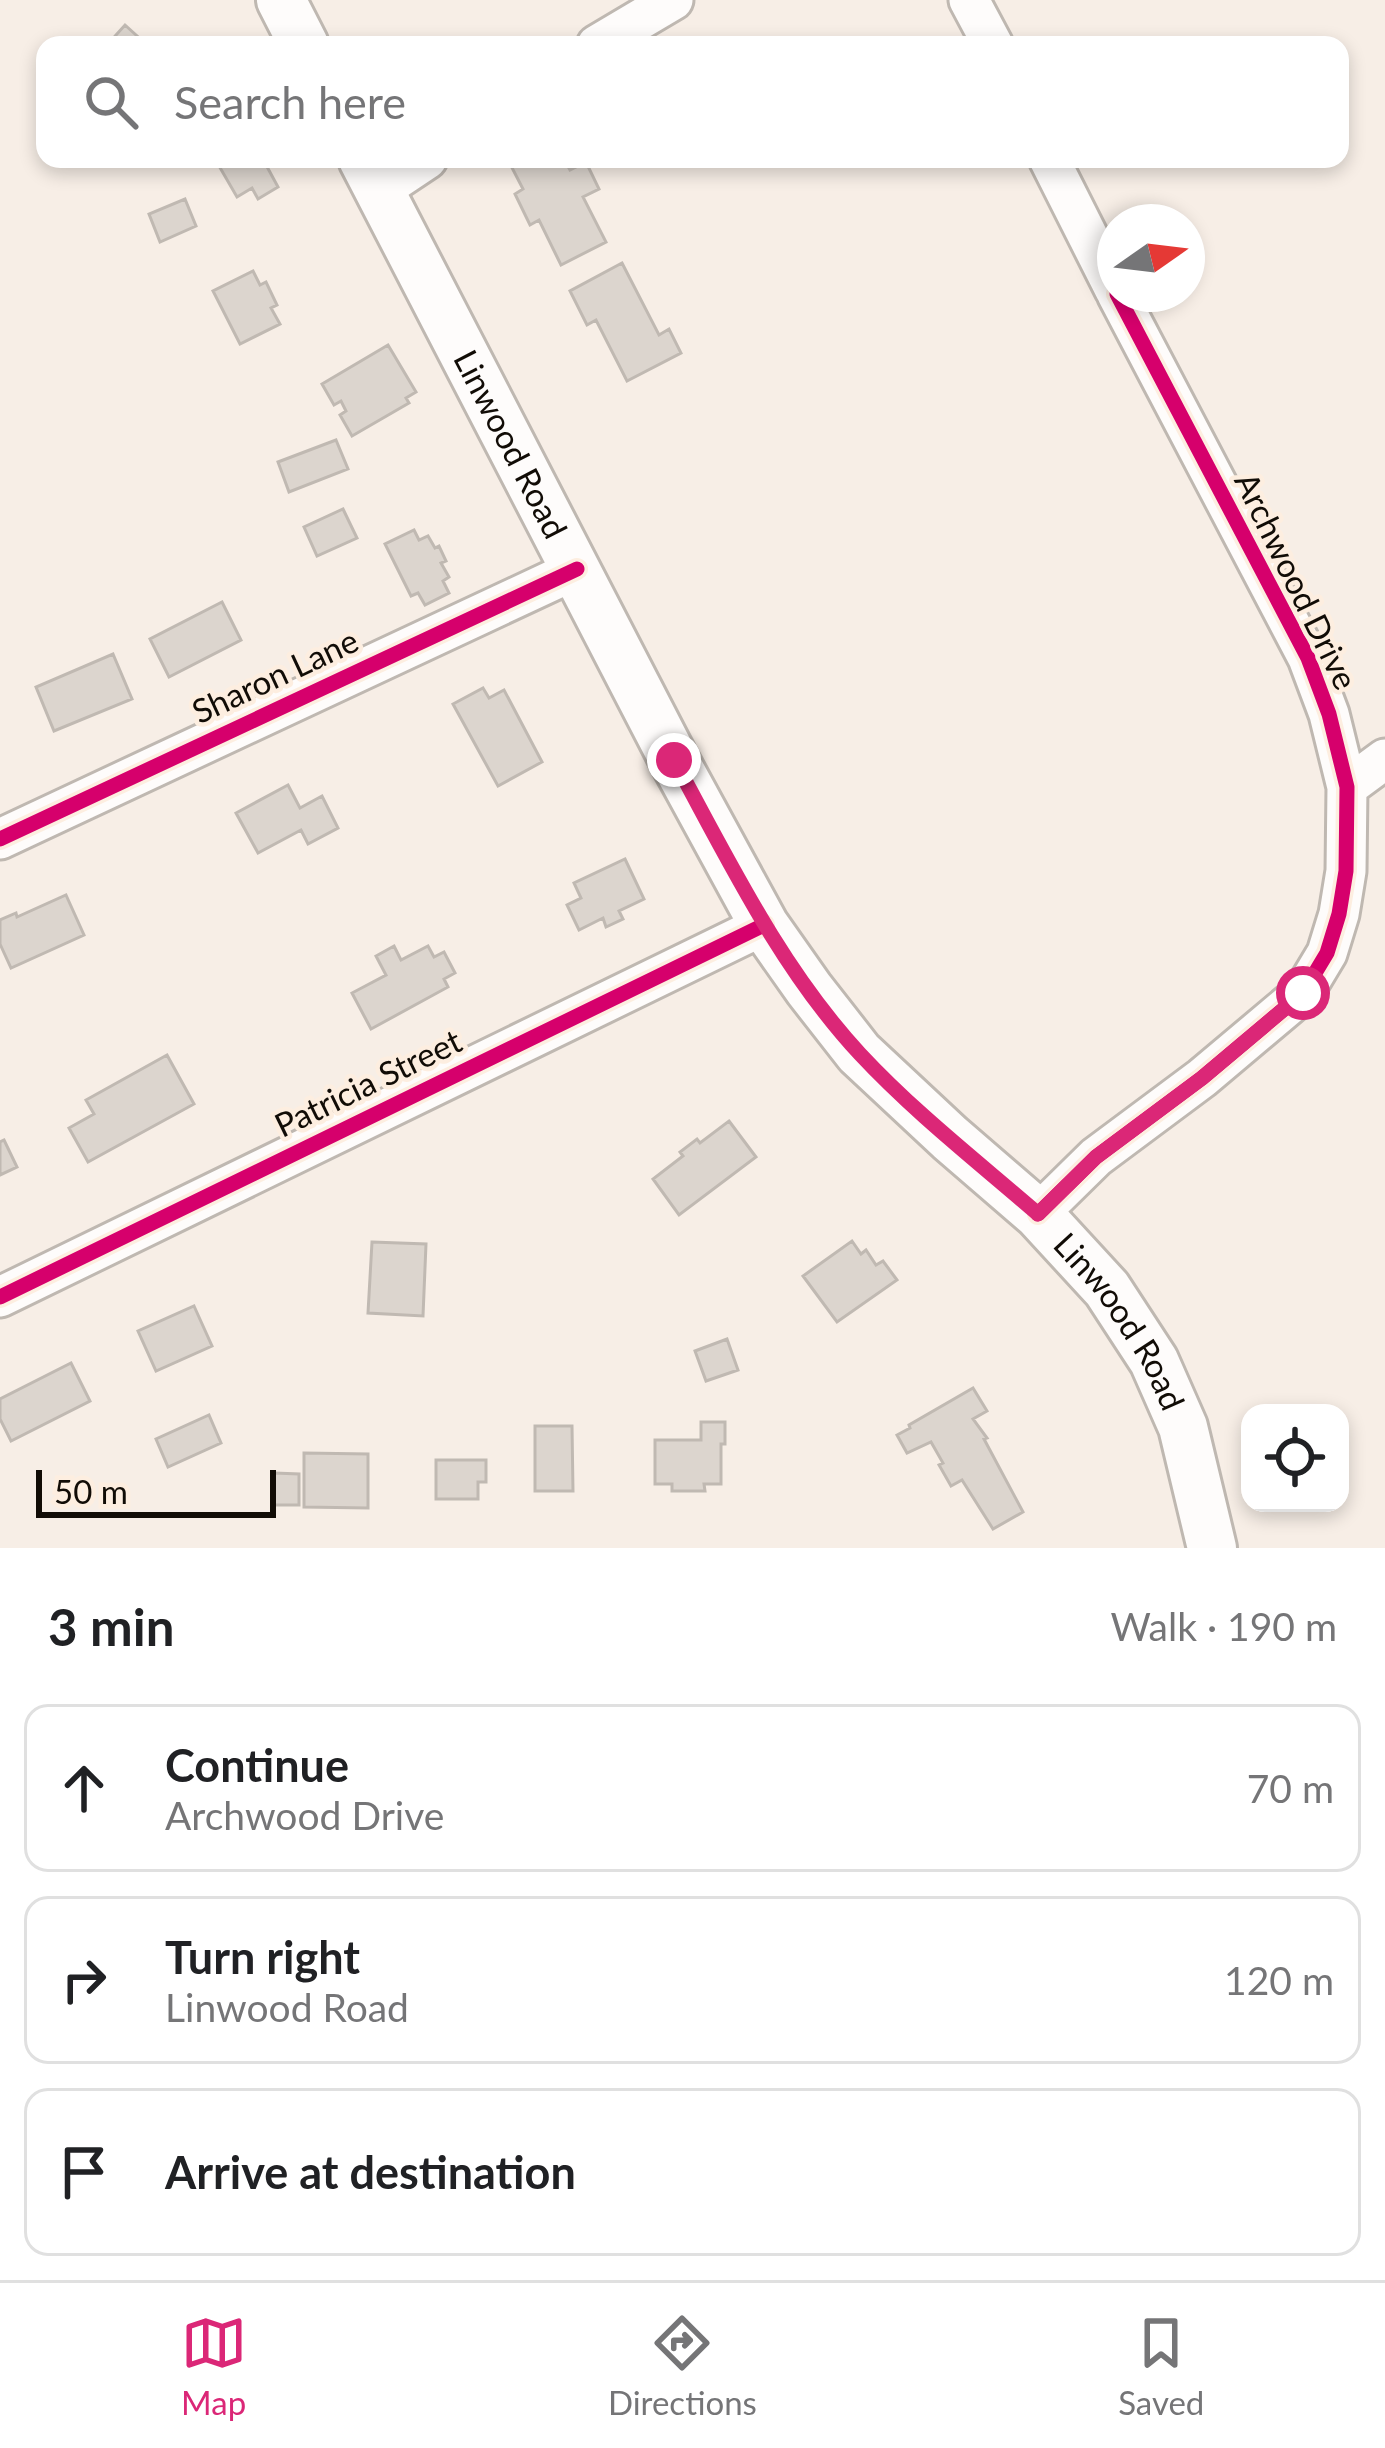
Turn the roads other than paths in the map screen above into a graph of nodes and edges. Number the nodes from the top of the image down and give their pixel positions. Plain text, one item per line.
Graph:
1 (280, 0) edge
2 (674, 0) edge
3 (969, 0) edge
4 (299, 36) edge
5 (612, 36) edge
6 (988, 36) edge
7 (1054, 168) edge
8 (371, 175) edge
9 (1097, 254) edge
10 (1126, 312) edge
11 (577, 569) junction
12 (1385, 759) edge
13 (1347, 787) junction
14 (0, 839) edge
15 (764, 925) junction
16 (1038, 1214) junction
17 (0, 1297) edge
18 (1212, 1548) edge

1 - 4 main road
2 - 5 street
3 - 6 street
7 - 9 street, Archwood Drive
8 - 11 main road, Linwood Road
10 - 13 street, Archwood Drive
11 - 14 street, Sharon Lane
11 - 15 main road, Linwood Road
12 - 13 street
13 - 16 street, Archwood Drive
15 - 16 main road, Linwood Road
15 - 17 street, Patricia Street
16 - 18 main road, Linwood Road

